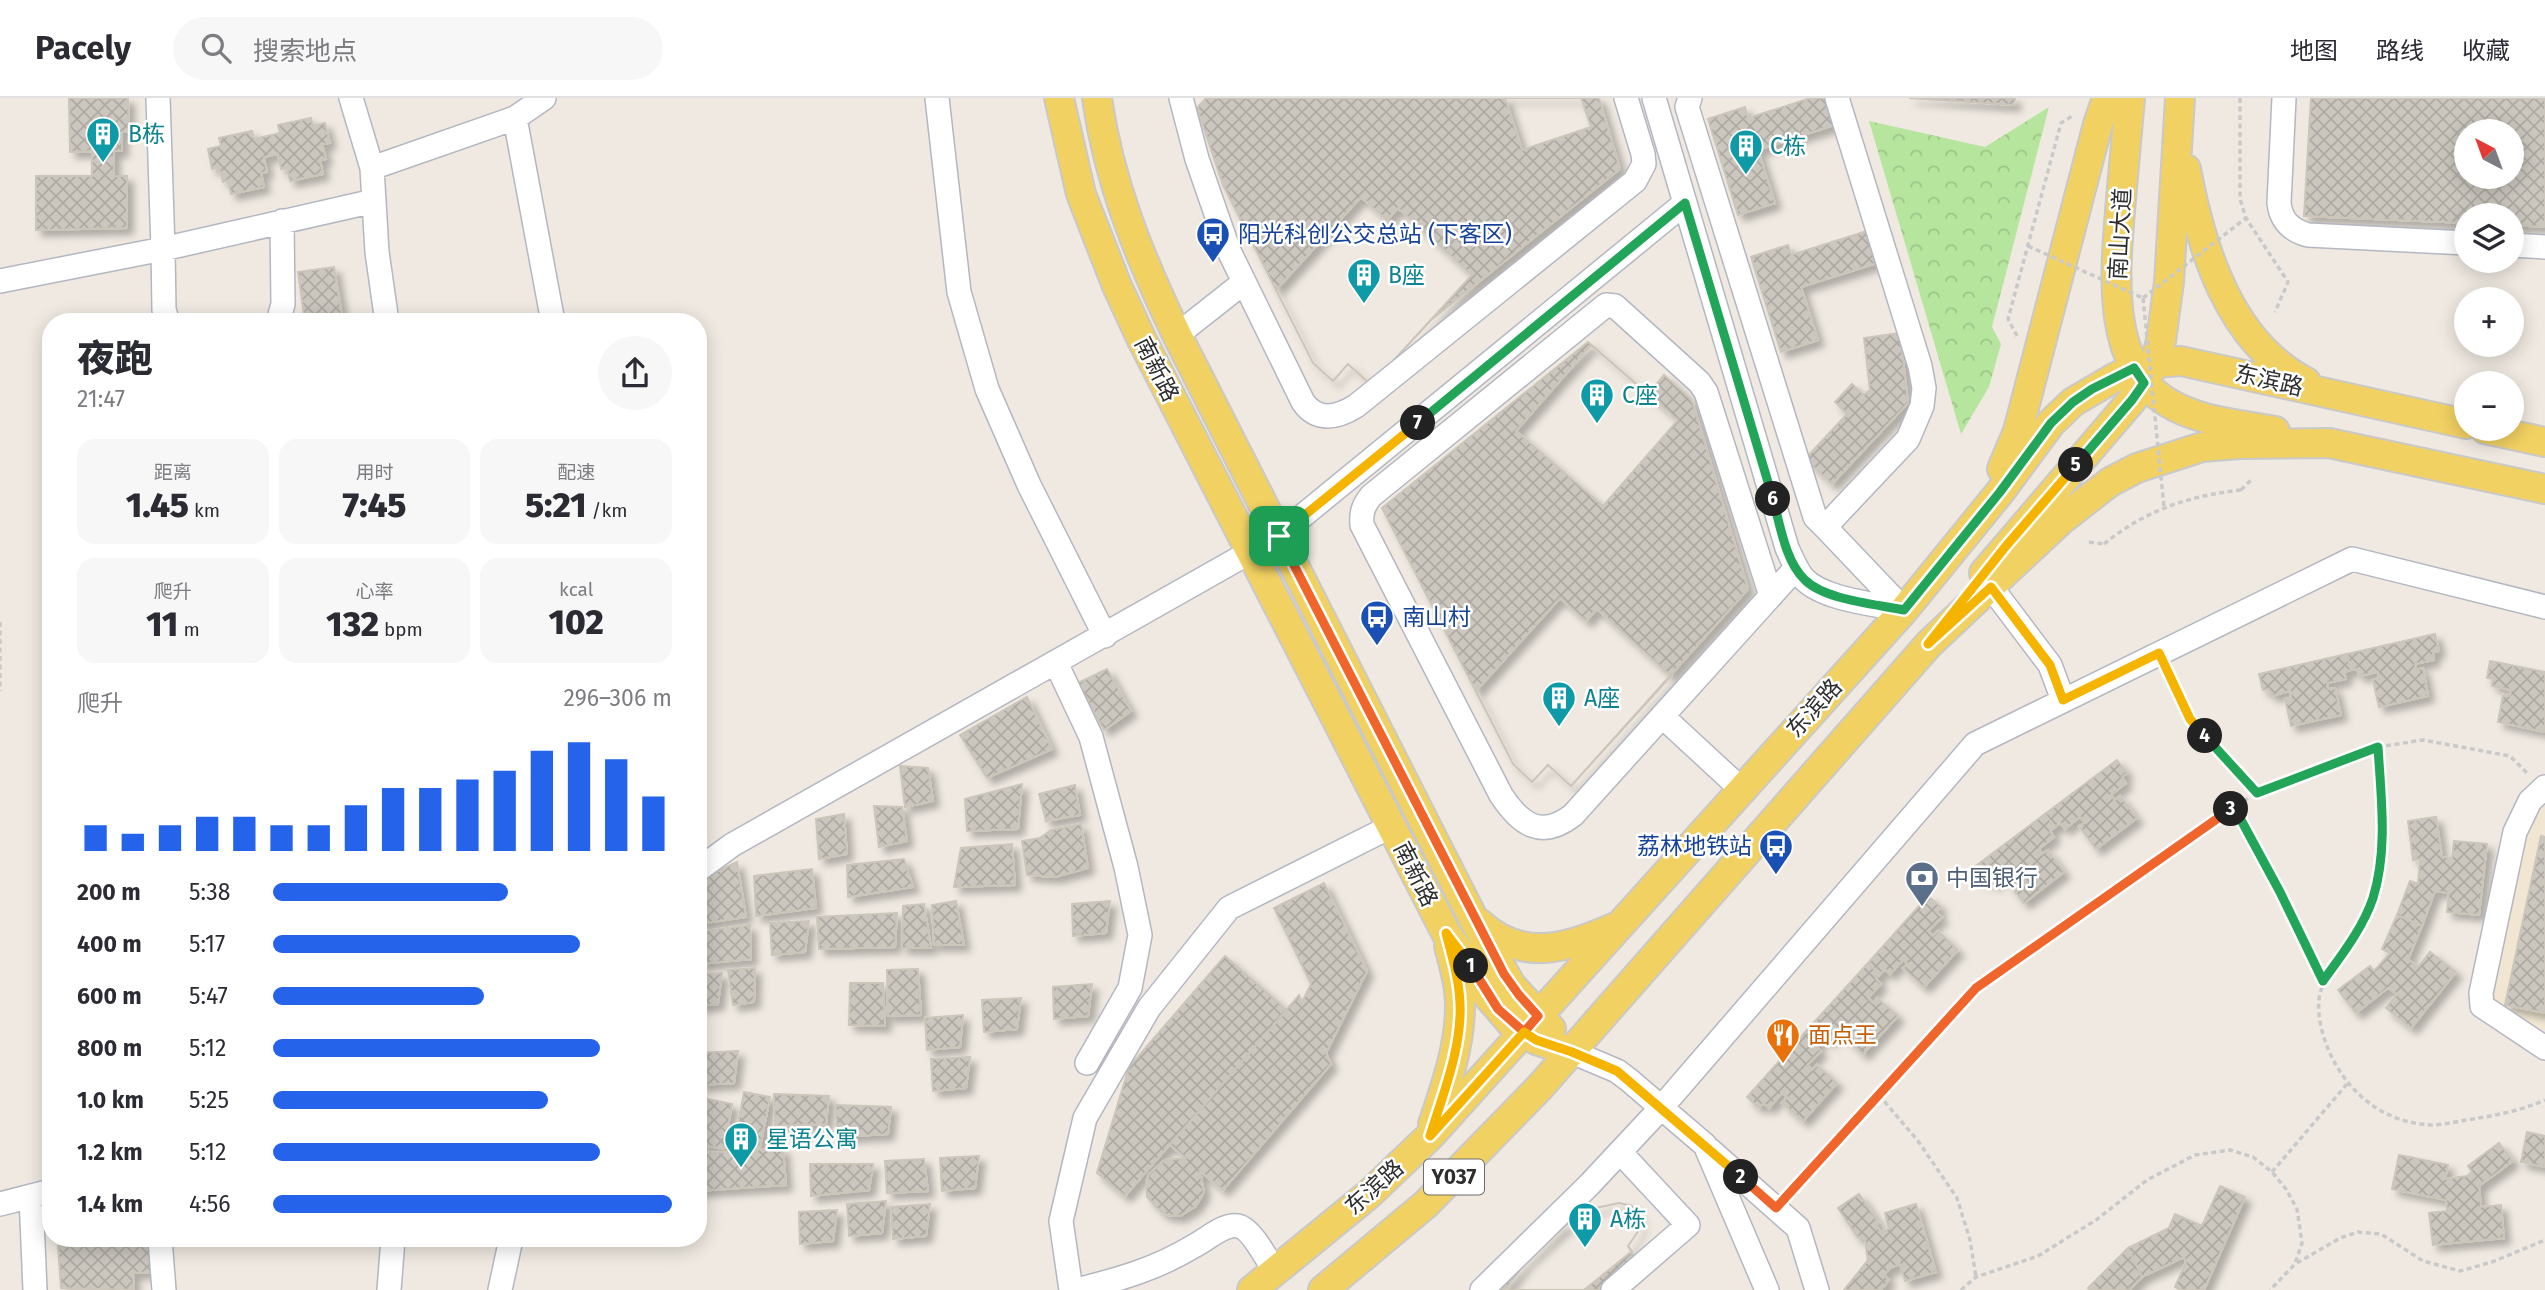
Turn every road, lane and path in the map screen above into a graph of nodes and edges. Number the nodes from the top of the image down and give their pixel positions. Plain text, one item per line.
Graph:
1 (158, 98) edge
2 (351, 98) edge
3 (544, 98) edge
4 (937, 98) edge
5 (1059, 98) edge
6 (1097, 98) edge
7 (1181, 98) edge
8 (1626, 98) edge
9 (1654, 98) edge
10 (1690, 98) edge
11 (1837, 98) edge
12 (2107, 98) edge
13 (2130, 98) edge
14 (2180, 98) edge
15 (2240, 98) edge
16 (2284, 98) edge
17 (2078, 112) dead end
18 (515, 118) junction
19 (372, 168) junction
20 (374, 201) junction
21 (1685, 203) junction
22 (2246, 218) junction
23 (282, 221) junction
24 (2454, 242) edge
25 (2028, 246) junction
26 (2524, 246) edge
27 (2545, 247) edge
28 (163, 249) junction
29 (0, 281) edge
30 (1243, 283) junction
31 (2143, 298) junction
32 (165, 313) edge
33 (280, 313) edge
34 (386, 313) edge
35 (551, 313) edge
36 (2275, 313) dead end
37 (1177, 335) junction
38 (2018, 338) dead end
39 (2144, 371) junction
40 (2331, 394) junction
41 (2454, 422) edge
42 (2524, 437) edge
43 (2545, 442) edge
44 (2329, 443) junction
45 (2253, 478) dead end
46 (2545, 489) edge
47 (2164, 507) junction
48 (1825, 527) junction
49 (1969, 530) junction
50 (1279, 536) junction
51 (2089, 542) dead end
52 (1252, 551) junction
53 (1796, 568) junction
54 (1991, 587) junction
55 (1771, 597) junction
56 (2545, 607) edge
57 (1904, 610) junction
58 (0, 622) edge
59 (0, 634) edge
60 (1105, 636) junction
61 (1928, 644) junction
62 (2159, 653) junction
63 (1056, 663) junction
64 (0, 691) edge
65 (2063, 700) junction
66 (1662, 716) junction
67 (2378, 747) junction
68 (2544, 788) edge
69 (1741, 789) junction
70 (2257, 793) junction
71 (2234, 807) junction
72 (1392, 826) junction
73 (707, 863) edge
74 (1472, 916) junction
75 (1622, 923) junction
76 (1446, 933) junction
77 (2323, 981) junction
78 (1531, 1024) junction
79 (2545, 1048) edge
80 (1572, 1052) junction
81 (1087, 1063) dead end
82 (2347, 1084) junction
83 (1878, 1095) junction
84 (2545, 1100) edge
85 (1661, 1108) junction
86 (1430, 1136) junction
87 (1705, 1145) junction
88 (1620, 1152) junction
89 (2272, 1172) junction
90 (41, 1203) edge
91 (0, 1204) edge
92 (1776, 1208) junction
93 (2545, 1240) edge
94 (161, 1247) edge
95 (393, 1247) edge
96 (509, 1247) edge
97 (2295, 1264) junction
98 (1275, 1272) junction
99 (1976, 1277) junction
100 (35, 1290) edge
101 (164, 1290) edge
102 (388, 1290) edge
103 (500, 1290) edge
104 (1071, 1290) edge
105 (1077, 1290) edge
106 (1252, 1290) edge
107 (1323, 1290) edge
108 (1482, 1290) edge
109 (1613, 1290) edge
110 (1766, 1290) edge
111 (1817, 1290) edge
112 (1961, 1290) edge
113 (2270, 1290) edge

1 - 28 street
2 - 19 street
3 - 18 street
4 - 60 street
5 - 52 main road, 南新路
6 - 37 main road, 南新路
7 - 30 street
8 - 30 street
9 - 21 street
10 - 48 street
11 - 48 street
12 - 49 main road
13 - 39 main road, 南山大道
14 - 39 main road
14 - 40 main road
15 - 22 path
16 - 24 street
17 - 25 path
18 - 19 street
18 - 35 street
19 - 20 street
20 - 23 street
20 - 34 street
21 - 50 street
21 - 53 street
22 - 31 path, bridge
22 - 36 path
23 - 28 street
23 - 33 street
25 - 31 path, bridge
25 - 38 path
26 - 27 street
28 - 29 street
28 - 32 street
30 - 37 street
31 - 47 path, bridge
37 - 50 main road, 南新路
39 - 40 main road, 东滨路
39 - 44 main road
39 - 49 main road, 东滨路
39 - 61 main road
40 - 41 main road, 东滨路
42 - 43 main road
44 - 46 main road, 东滨路
44 - 54 main road, 东滨路
45 - 47 path, bridge
47 - 51 path, bridge
48 - 57 street
49 - 57 main road, 东滨路
50 - 74 main road, 南新路
52 - 60 street
52 - 72 main road, 南新路
53 - 55 street
53 - 57 street
54 - 61 main road, 东滨路
54 - 65 street
55 - 66 street
55 - 66 street
56 - 62 street
57 - 69 main road, 东滨路
58 - 59 path
59 - 64 path
60 - 63 street
61 - 80 main road, 东滨路
62 - 65 street
62 - 70 path
63 - 73 street
63 - 81 street
65 - 85 street
66 - 69 street
67 - 68 path
67 - 70 path
67 - 77 path
68 - 79 street
69 - 75 main road, 东滨路
70 - 71 path
71 - 77 path
71 - 83 path
72 - 76 main road, 南新路
72 - 104 street
74 - 75 main road
74 - 78 main road, 南新路
75 - 78 main road, 东滨路
76 - 78 main road, 南新路
76 - 86 main road
77 - 82 path
78 - 80 main road, 南新路
78 - 86 main road, 东滨路 / Y037
80 - 85 street
80 - 107 main road, 东滨路 / Y037
82 - 84 path
82 - 89 path
83 - 92 path
83 - 99 path
85 - 87 street
85 - 88 street
86 - 98 main road, 东滨路 / Y037
87 - 92 street
87 - 110 street
88 - 108 street
88 - 109 street
89 - 97 path
89 - 99 path
90 - 91 street
90 - 100 street
92 - 111 street
93 - 97 path
94 - 101 street
95 - 102 street
96 - 103 street
97 - 113 path
98 - 105 street
98 - 106 main road, 东滨路 / Y037
99 - 112 path

